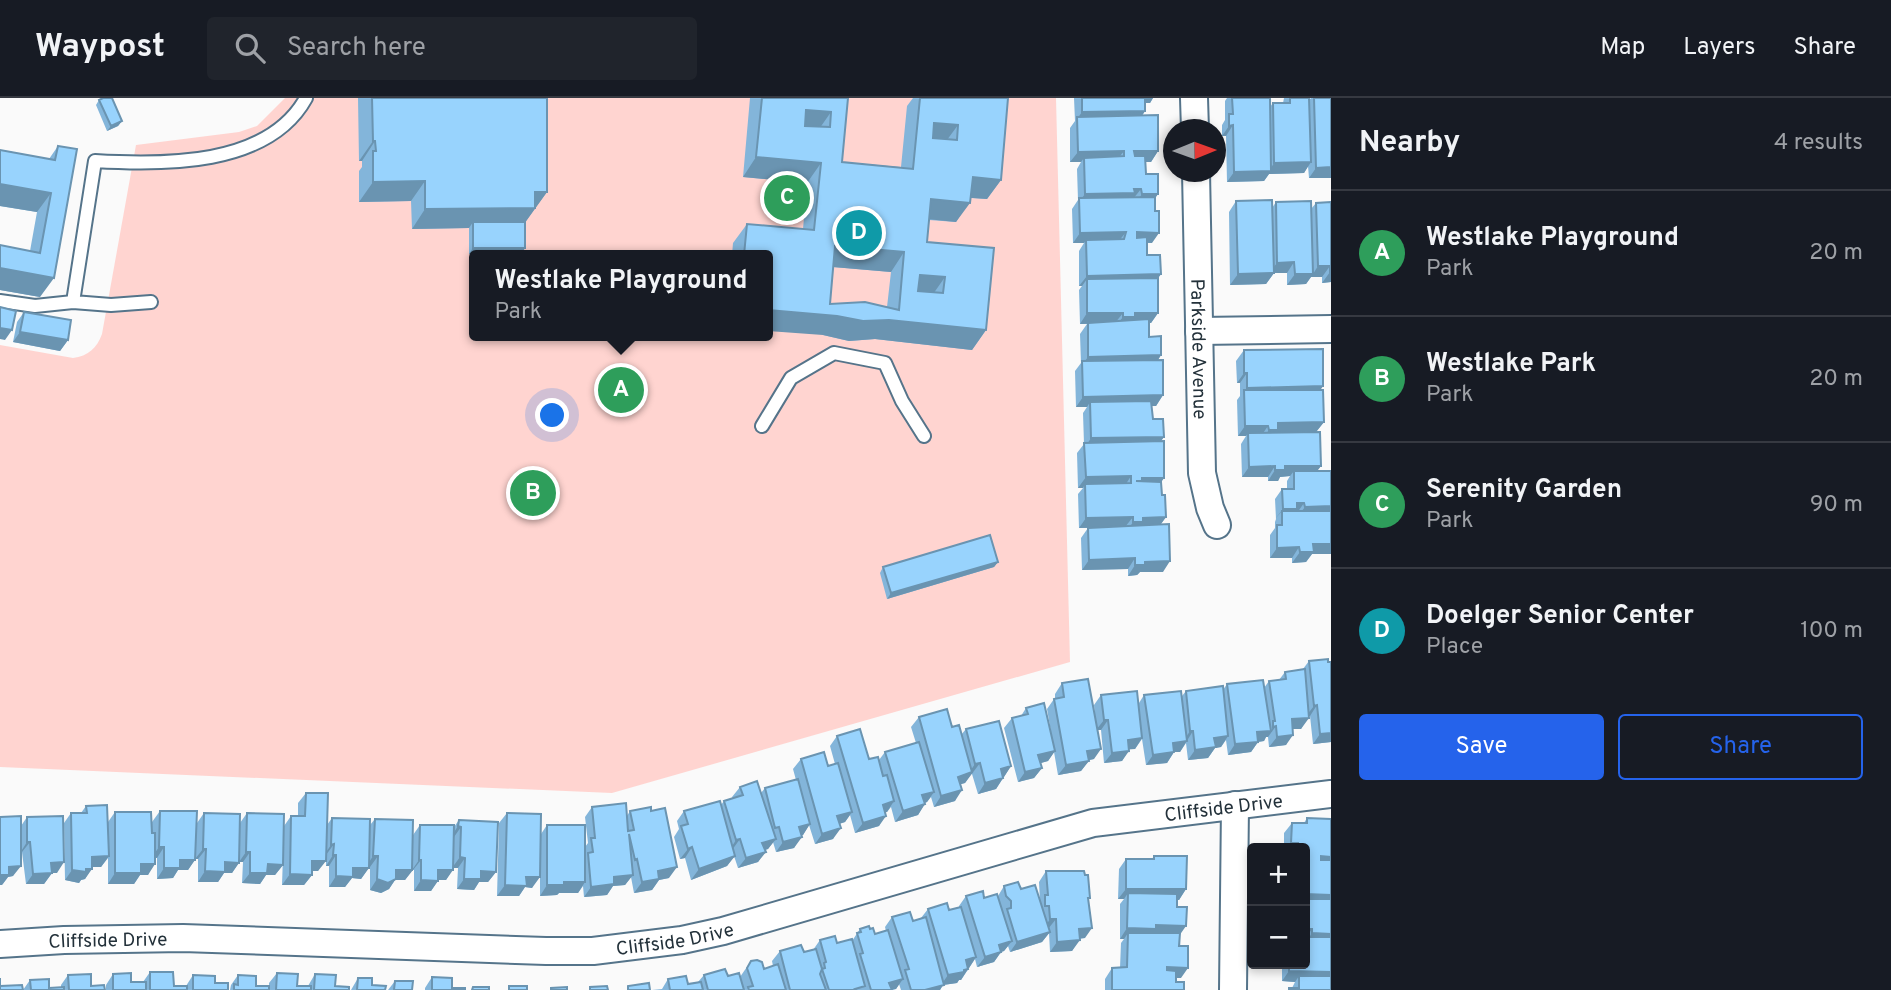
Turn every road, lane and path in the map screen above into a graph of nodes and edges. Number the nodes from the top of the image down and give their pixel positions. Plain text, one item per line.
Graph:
1 (306, 98) edge
2 (1194, 98) edge
3 (1195, 119) edge
4 (1196, 182) edge
5 (0, 301) edge
6 (73, 302) junction
7 (151, 302) dead end
8 (1331, 329) edge
9 (1199, 331) junction
10 (762, 426) dead end
11 (924, 436) dead end
12 (1217, 525) dead end
13 (1331, 794) edge
14 (1235, 805) junction
15 (0, 944) edge
16 (1233, 990) edge

1 - 6 lane
2 - 3 street
4 - 9 street, Parkside Avenue
5 - 6 lane
6 - 7 lane
8 - 9 street
9 - 12 street, Parkside Avenue
10 - 11 lane
13 - 14 street, Cliffside Drive
14 - 15 street, Cliffside Drive
14 - 16 street

